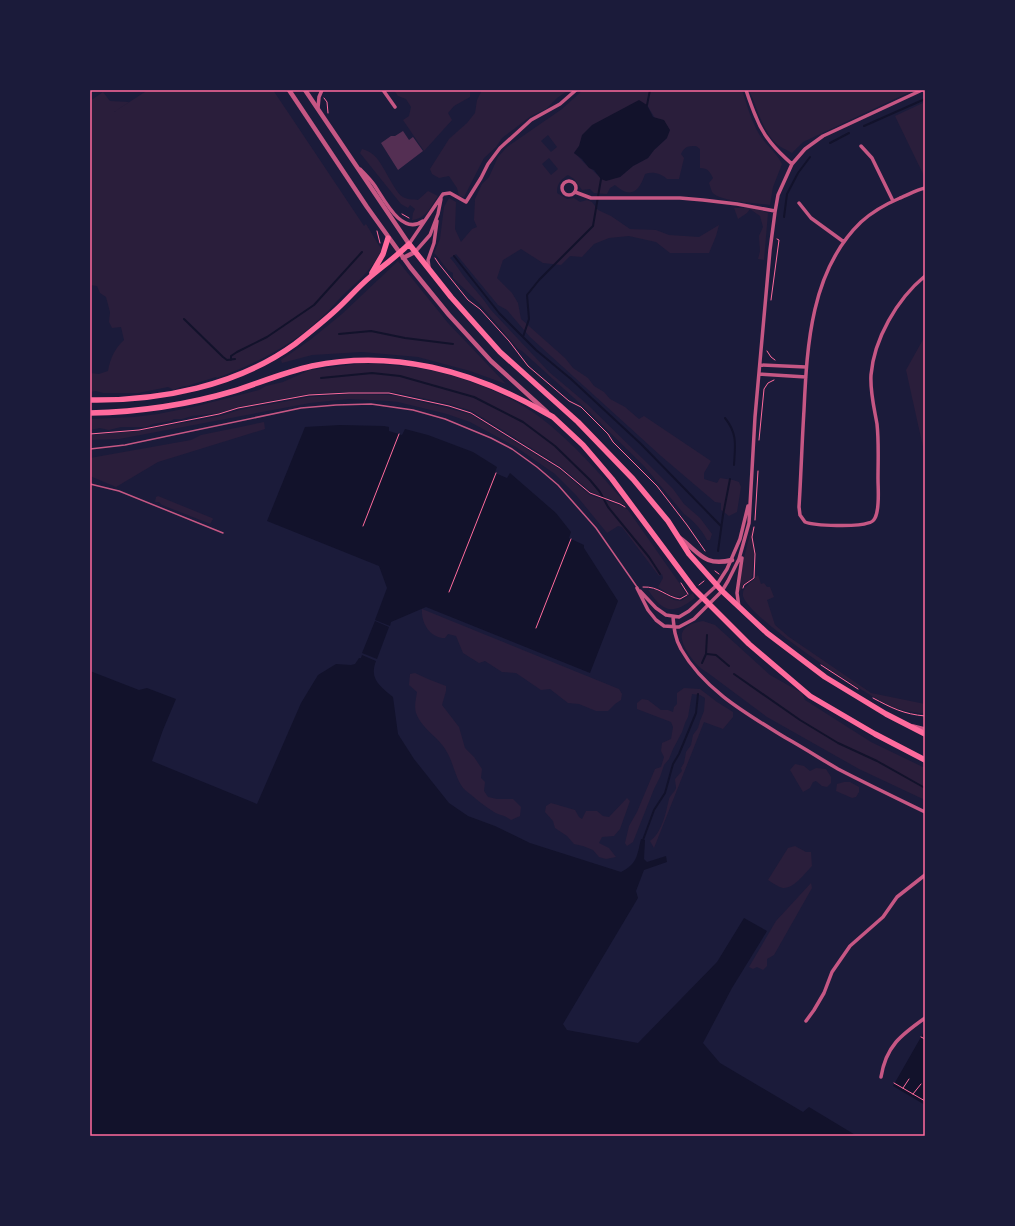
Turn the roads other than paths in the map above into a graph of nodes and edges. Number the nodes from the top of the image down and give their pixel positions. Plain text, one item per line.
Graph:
1 (289, 90) edge
2 (305, 90) edge
3 (322, 90) edge
4 (384, 90) edge
5 (576, 90) edge
6 (746, 90) edge
7 (922, 90) edge
8 (395, 107) dead end
9 (318, 109) junction
10 (861, 146) dead end
11 (353, 161) junction
12 (792, 164) junction
13 (925, 188) edge
14 (575, 192) junction
15 (443, 194) junction
16 (893, 201) junction
17 (799, 203) dead end
18 (775, 211) junction
19 (438, 214) junction
20 (427, 217) junction
21 (388, 238) junction
22 (844, 242) junction
23 (409, 244) junction
24 (415, 252) junction
25 (400, 253) junction
26 (403, 258) junction
27 (429, 271) junction
28 (925, 276) edge
29 (369, 278) junction
30 (760, 365) junction
31 (806, 367) junction
32 (759, 374) junction
33 (806, 376) junction
34 (90, 400) edge
35 (90, 413) edge
36 (552, 417) junction
37 (90, 449) edge
38 (90, 484) edge
39 (750, 499) junction
40 (223, 533) dead end
41 (679, 537) junction
42 (744, 543) junction
43 (732, 560) junction
44 (716, 586) junction
45 (637, 588) junction
46 (722, 591) junction
47 (703, 598) junction
48 (709, 604) junction
49 (739, 608) junction
50 (673, 617) junction
51 (674, 627) junction
52 (904, 723) junction
53 (925, 729) edge
54 (925, 734) edge
55 (925, 760) edge
56 (925, 812) edge
57 (925, 875) edge
58 (925, 1018) edge
59 (806, 1021) dead end
60 (881, 1077) dead end

1 - 21 street
2 - 9 street
3 - 9 street
4 - 8 street
5 - 15 street
6 - 12 street
7 - 12 street
9 - 11 street
10 - 16 street
11 - 20 street
11 - 23 street
12 - 18 street
13 - 16 street
14 - 14 street
14 - 18 street
15 - 19 street
15 - 20 street
16 - 22 street
17 - 22 street
18 - 30 street
19 - 24 street
19 - 27 street
20 - 23 street
21 - 25 street
21 - 29 main road
22 - 31 street
23 - 24 main road
23 - 25 main road
24 - 26 street
24 - 27 main road
25 - 26 street
25 - 29 main road
26 - 36 street
27 - 41 main road
28 - 33 street
29 - 34 main road
30 - 31 street
30 - 32 street
31 - 33 street
32 - 33 street
32 - 39 street
35 - 36 main road
36 - 47 main road
37 - 45 lane
38 - 40 lane
39 - 42 street
39 - 43 street
41 - 43 street
41 - 44 main road
42 - 46 street
42 - 49 street
43 - 44 street
44 - 46 main road
44 - 47 street
45 - 50 street
45 - 51 street
46 - 48 street
46 - 49 main road
47 - 48 main road
47 - 50 street
48 - 51 street
48 - 55 main road
49 - 52 main road
50 - 51 street
51 - 56 street
52 - 53 street
52 - 54 main road
57 - 59 street
58 - 60 street

